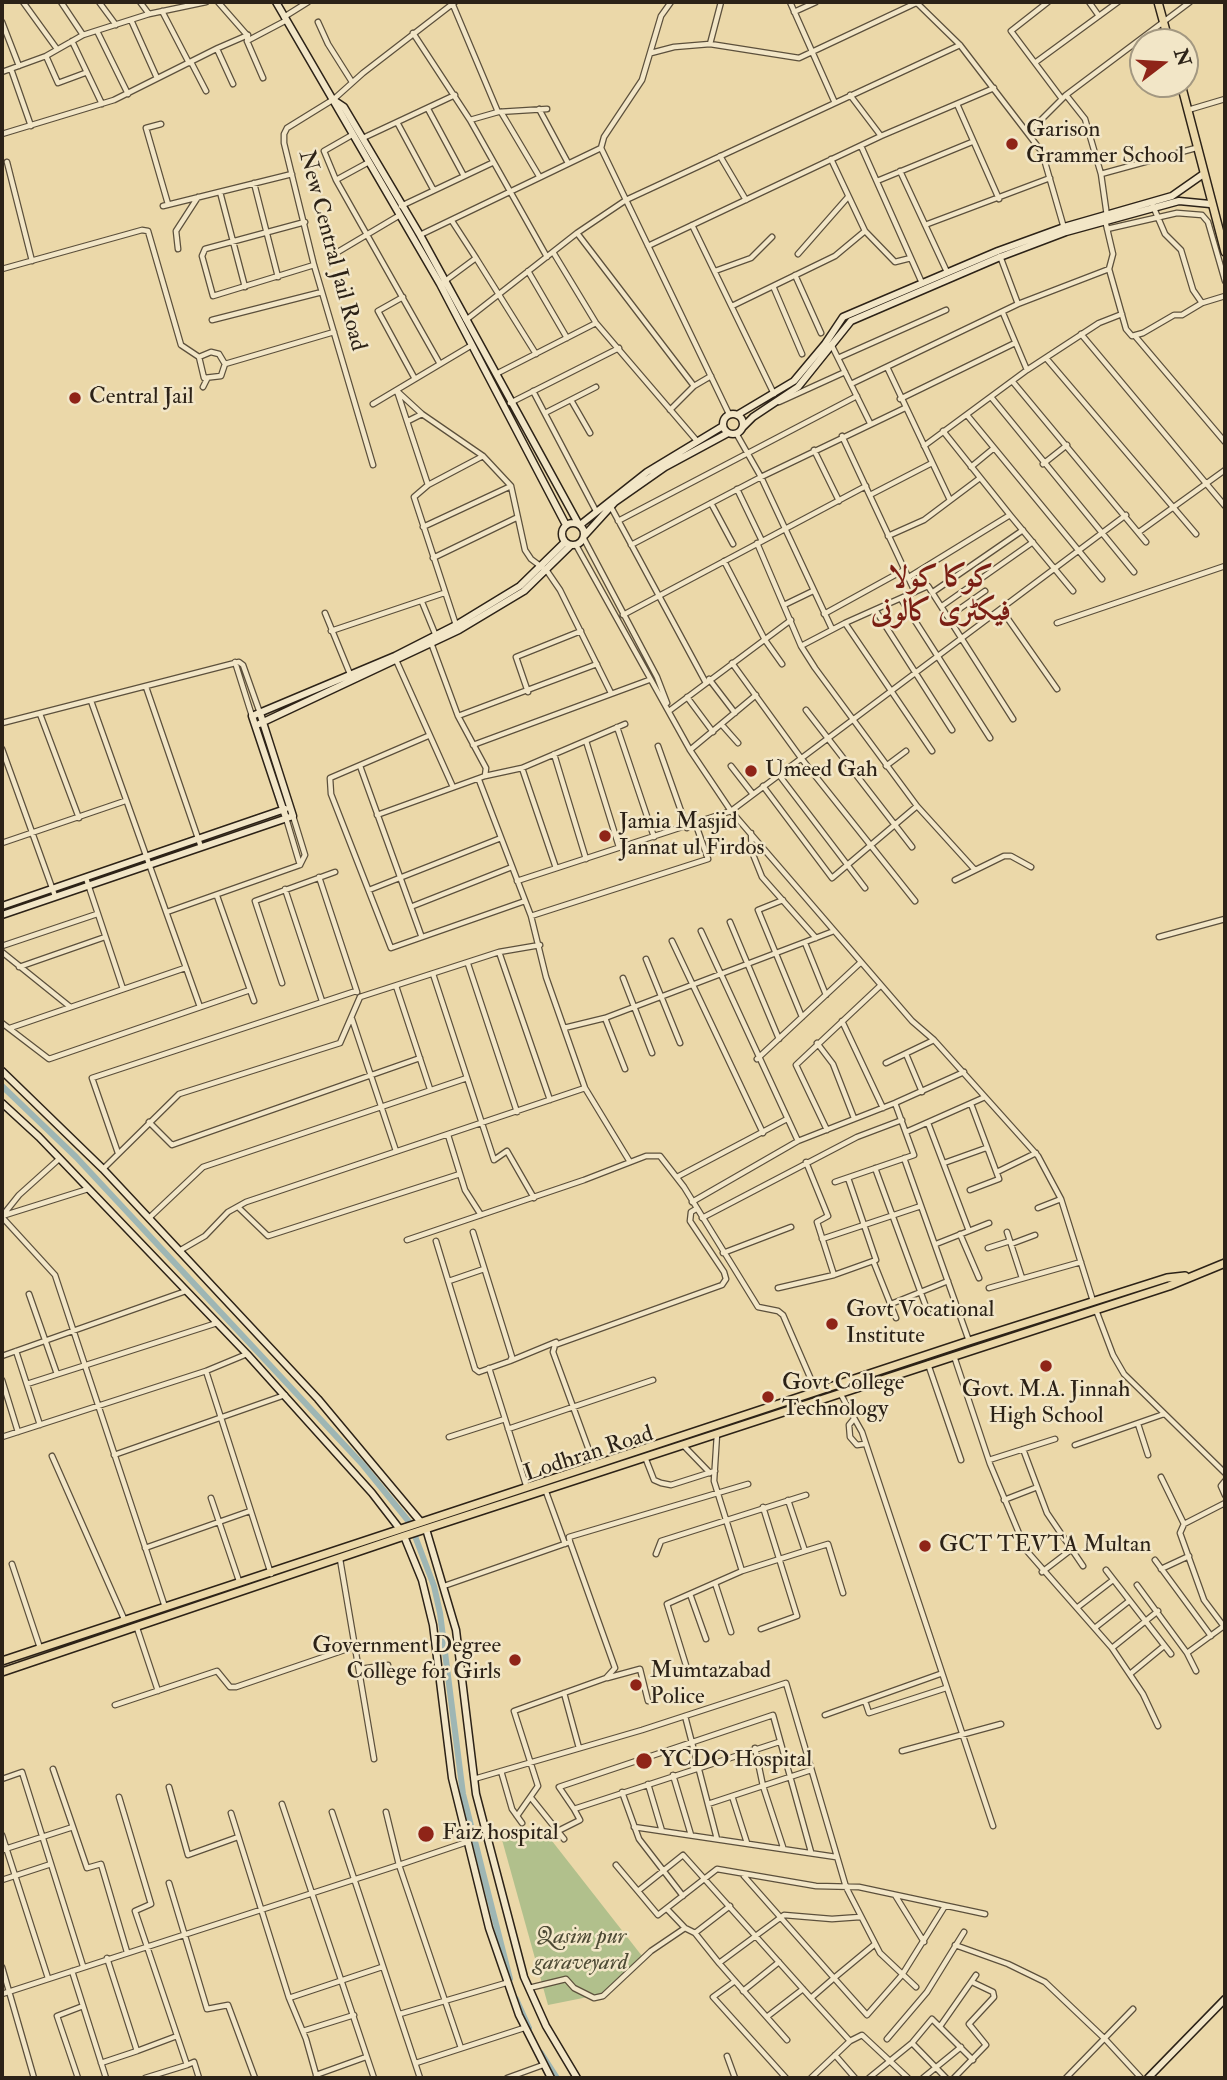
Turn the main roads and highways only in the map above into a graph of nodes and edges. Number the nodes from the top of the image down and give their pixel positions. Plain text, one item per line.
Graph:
1 (276, 2) edge
2 (1158, 2) edge
3 (1166, 28) edge
4 (1185, 98) edge
5 (334, 99) junction
6 (1202, 175) junction
7 (1210, 204) junction
8 (1152, 205) junction
9 (400, 209) junction
10 (1222, 230) edge
11 (1225, 252) edge
12 (999, 254) junction
13 (431, 262) junction
14 (486, 365) junction
15 (733, 415) junction
16 (725, 430) junction
17 (739, 431) junction
18 (527, 440) junction
19 (579, 524) junction
20 (566, 525) junction
21 (584, 537) junction
22 (570, 544) junction
23 (544, 569) junction
24 (432, 640) junction
25 (396, 659) junction
26 (260, 713) junction
27 (263, 722) junction
28 (255, 725) junction
29 (287, 808) junction
30 (200, 843) junction
31 (54, 893) junction
32 (2, 905) edge
33 (2, 915) edge
34 (2, 1071) edge
35 (2, 1103) edge
36 (1225, 1263) edge
37 (1095, 1306) junction
38 (418, 1522) junction
39 (399, 1528) junction
40 (423, 1530) junction
41 (404, 1536) junction
42 (2, 1661) edge
43 (2, 1672) edge
44 (1225, 1999) edge
45 (551, 2078) edge
46 (577, 2078) edge
47 (1148, 2078) edge

1 - 5 main road
2 - 3 main road
4 - 6 main road
5 - 9 main road
5 - 9 main road
6 - 7 main road
6 - 8 main road
7 - 8 main road
7 - 10 main road
8 - 12 main road
9 - 13 main road
9 - 13 main road
10 - 11 main road
12 - 15 main road
12 - 17 main road
13 - 14 main road
13 - 14 main road
14 - 18 main road
14 - 18 main road
15 - 16 main road
15 - 17 main road
16 - 17 main road
16 - 19 main road
16 - 21 main road
18 - 19 main road
18 - 20 main road
19 - 20 main road
19 - 21 main road
20 - 22 main road
21 - 22 main road
22 - 23 main road
23 - 24 main road
23 - 24 main road
24 - 25 main road
25 - 26 main road
25 - 27 main road
26 - 27 main road
26 - 28 main road
27 - 28 main road
27 - 29 main road
28 - 29 main road
29 - 30 main road
29 - 30 main road
30 - 31 main road
31 - 32 main road
31 - 33 main road
34 - 38 main road
35 - 39 main road
36 - 37 main road, Lodhran Road
37 - 38 main road, Lodhran Road
37 - 40 main road, Lodhran Road
38 - 39 main road, Lodhran Road
39 - 42 main road, Lodhran Road
40 - 41 main road, Lodhran Road
40 - 46 main road
41 - 43 main road, Lodhran Road
41 - 45 main road
44 - 47 main road

